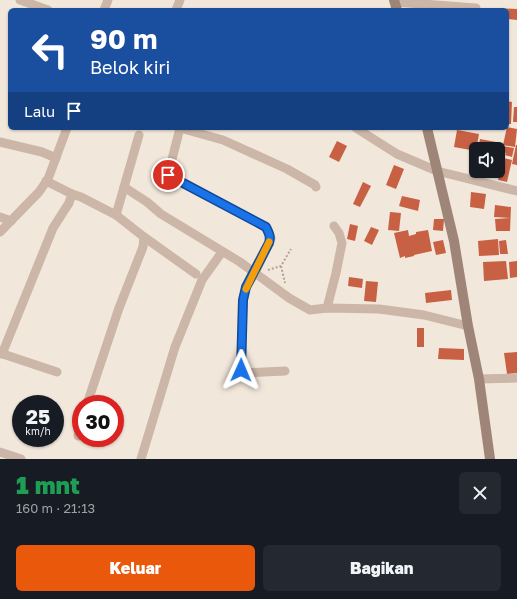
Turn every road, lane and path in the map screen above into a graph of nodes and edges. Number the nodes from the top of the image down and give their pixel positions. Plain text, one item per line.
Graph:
1 (20, 0) edge
2 (395, 4) edge
3 (42, 8) edge
4 (476, 8) dead end
5 (66, 130) edge
6 (179, 130) edge
7 (187, 130) edge
8 (359, 130) edge
9 (427, 130) edge
10 (139, 135) dead end
11 (0, 142) edge
12 (56, 158) junction
13 (437, 171) junction
14 (46, 181) junction
15 (124, 187) junction
16 (316, 187) dead end
17 (517, 191) edge
18 (72, 194) junction
19 (116, 215) junction
20 (0, 217) edge
21 (11, 221) junction
22 (334, 226) dead end
23 (0, 232) edge
24 (144, 237) junction
25 (292, 249) dead end
26 (222, 252) junction
27 (281, 266) junction
28 (196, 274) dead end
29 (258, 275) junction
30 (287, 296) junction
31 (327, 308) junction
32 (468, 326) junction
33 (1, 354) edge
34 (285, 371) dead end
35 (57, 372) dead end
36 (517, 378) edge
37 (479, 379) junction
38 (90, 395) edge
39 (0, 452) edge
40 (21, 459) edge
41 (141, 459) edge
42 (490, 459) edge

1 - 3 street
2 - 4 street
5 - 12 street
6 - 29 street
7 - 16 street
8 - 13 street
9 - 13 main road
10 - 15 street
11 - 12 street
12 - 14 street
13 - 17 street
13 - 32 main road
14 - 18 street
14 - 21 street
15 - 19 street
15 - 26 street
18 - 19 street
18 - 33 street
19 - 24 street
20 - 21 street
21 - 23 street
22 - 31 street
24 - 28 street
24 - 38 street
25 - 27 path
26 - 29 street
26 - 41 street
27 - 29 path
27 - 30 path
29 - 30 street
29 - 34 street
30 - 31 street
31 - 32 street
32 - 37 main road
33 - 35 street
36 - 37 street
37 - 42 main road
39 - 40 street

